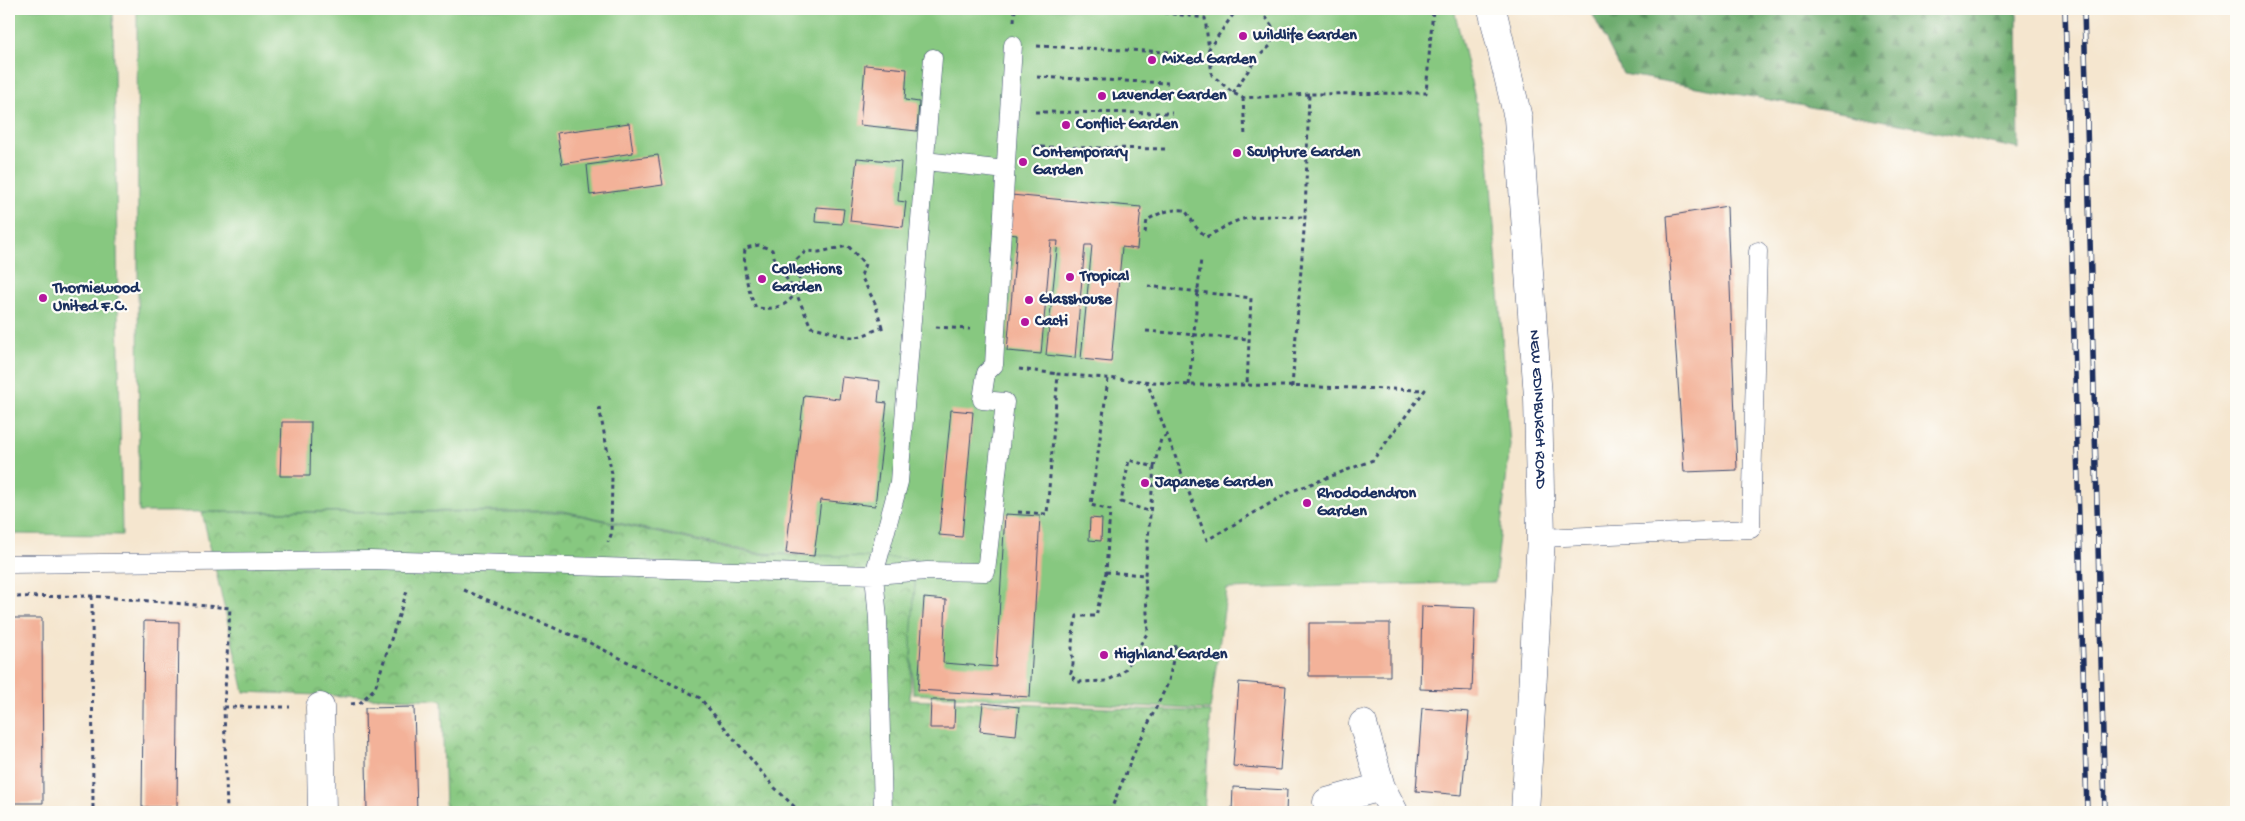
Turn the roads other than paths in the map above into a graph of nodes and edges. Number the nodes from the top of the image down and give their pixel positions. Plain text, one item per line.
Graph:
1 (1492, 9) edge
2 (1013, 45) road end
3 (933, 58) dead end
4 (925, 161) junction
5 (1006, 170) junction
6 (1758, 251) dead end
7 (1541, 538) junction
8 (9, 564) edge
9 (874, 575) junction
10 (320, 707) road end
11 (1363, 724) dead end
12 (1381, 787) junction
13 (1327, 802) dead end
14 (322, 812) edge
15 (883, 812) edge
16 (1394, 812) edge
17 (1525, 812) edge

1 - 7 main road, NEW EDINBURGH ROAD
2 - 5 lane
3 - 4 lane
4 - 5 lane
4 - 9 lane
5 - 9 lane
6 - 7 lane
7 - 17 main road, NEW EDINBURGH ROAD
8 - 9 lane
9 - 15 lane
10 - 14 main road
11 - 12 main road
12 - 13 main road
12 - 16 main road

